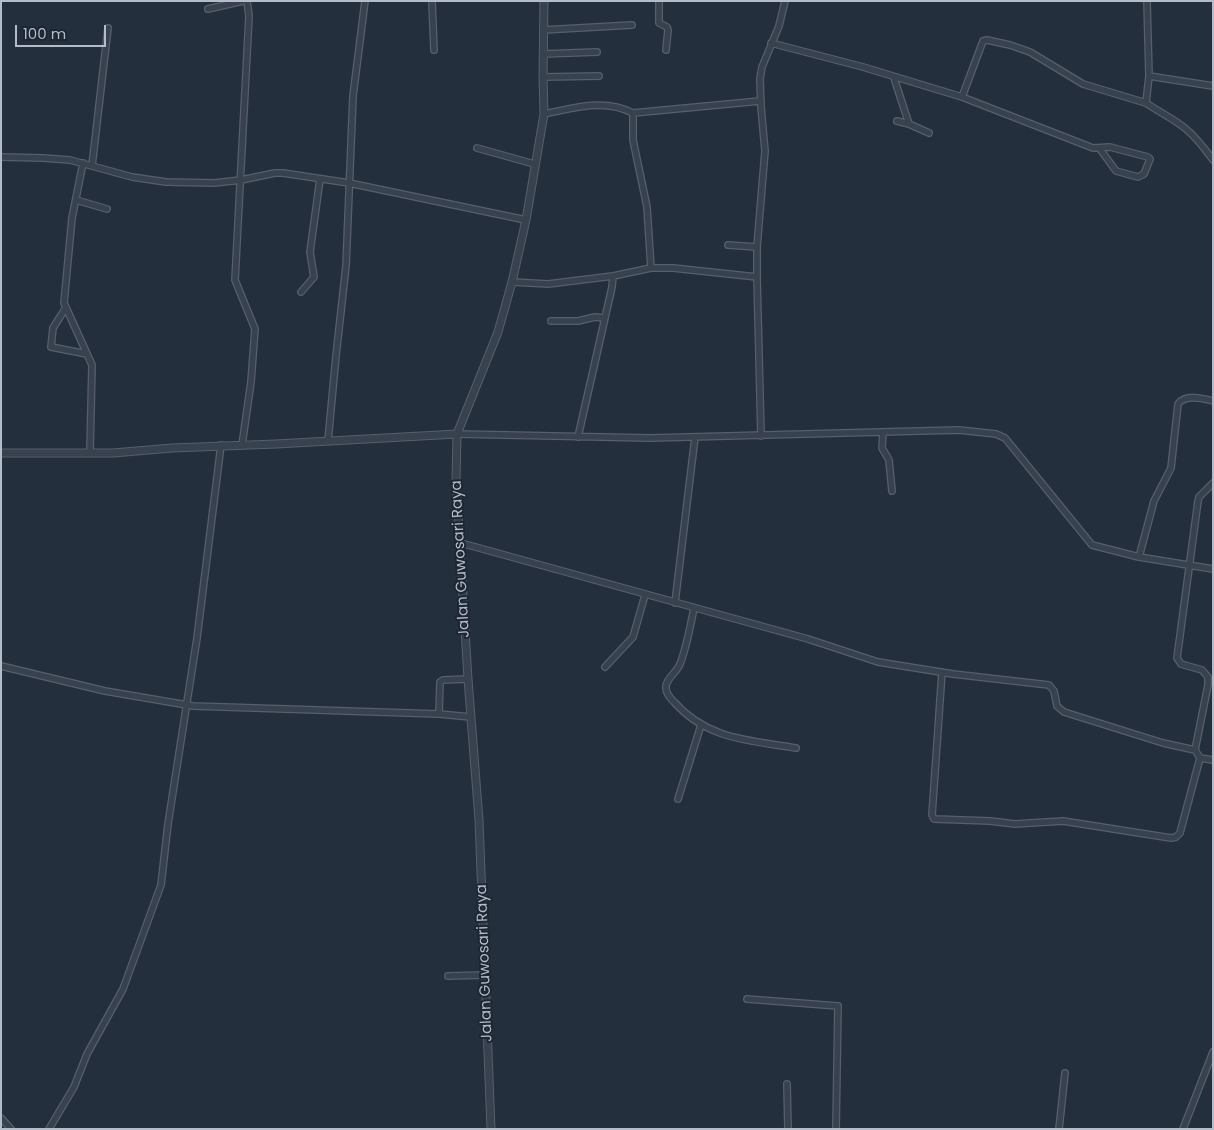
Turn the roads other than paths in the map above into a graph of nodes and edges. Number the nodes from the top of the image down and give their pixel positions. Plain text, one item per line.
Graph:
1 (243, 1) edge
2 (247, 1) edge
3 (365, 1) edge
4 (432, 1) edge
5 (545, 1) edge
6 (659, 1) edge
7 (784, 1) edge
8 (1147, 1) edge
9 (208, 9) dead end
10 (632, 25) dead end
11 (108, 28) dead end
12 (543, 30) junction
13 (771, 43) junction
14 (434, 50) dead end
15 (666, 50) dead end
16 (598, 52) dead end
17 (543, 54) junction
18 (599, 76) dead end
19 (1149, 76) junction
20 (543, 77) junction
21 (894, 78) junction
22 (1213, 86) edge
23 (962, 97) junction
24 (760, 101) junction
25 (1146, 103) junction
26 (633, 113) junction
27 (544, 114) junction
28 (897, 121) dead end
29 (909, 124) junction
30 (929, 133) dead end
31 (477, 148) dead end
32 (1100, 149) junction
33 (1, 157) edge
34 (1213, 160) edge
35 (83, 163) junction
36 (534, 164) junction
37 (92, 166) junction
38 (320, 179) junction
39 (241, 180) junction
40 (349, 183) junction
41 (76, 200) junction
42 (107, 209) dead end
43 (526, 220) junction
44 (728, 245) dead end
45 (757, 247) junction
46 (651, 268) junction
47 (613, 276) junction
48 (757, 277) junction
49 (512, 282) junction
50 (301, 292) dead end
51 (65, 309) junction
52 (604, 318) junction
53 (551, 321) dead end
54 (87, 354) junction
55 (1213, 401) edge
56 (884, 432) junction
57 (457, 434) junction
58 (761, 436) junction
59 (578, 437) junction
60 (695, 438) junction
61 (328, 441) junction
62 (221, 445) junction
63 (242, 445) junction
64 (1, 453) edge
65 (90, 453) junction
66 (1213, 483) edge
67 (892, 491) dead end
68 (461, 544) junction
69 (1139, 557) junction
70 (1189, 565) junction
71 (1213, 569) edge
72 (645, 595) junction
73 (675, 603) junction
74 (694, 608) junction
75 (1, 666) edge
76 (605, 667) dead end
77 (942, 672) junction
78 (468, 679) junction
79 (186, 705) junction
80 (439, 714) junction
81 (471, 717) junction
82 (701, 725) junction
83 (796, 748) dead end
84 (1195, 750) junction
85 (1200, 758) junction
86 (1213, 760) edge
87 (678, 799) dead end
88 (485, 975) junction
89 (448, 976) dead end
90 (748, 999) dead end
91 (1213, 1052) edge
92 (1065, 1073) dead end
93 (787, 1084) dead end
94 (1, 1118) edge
95 (11, 1129) edge
96 (50, 1129) edge
97 (491, 1129) edge
98 (788, 1129) edge
99 (836, 1129) edge
100 (1060, 1129) edge
101 (1183, 1129) edge

1 - 9 street
2 - 39 street
3 - 40 street
4 - 14 street
5 - 12 street, Jalan Guwosari Raya
6 - 15 street
7 - 13 street
8 - 19 street
10 - 12 street
11 - 37 street
12 - 17 street, Jalan Guwosari Raya
13 - 21 street
13 - 24 street
16 - 17 street
17 - 20 street, Jalan Guwosari Raya
18 - 20 street
19 - 22 street
19 - 25 street
20 - 27 street, Jalan Guwosari Raya
21 - 23 street
21 - 29 street
23 - 25 street
23 - 32 street
24 - 26 street
24 - 45 street
25 - 34 street
26 - 27 street
26 - 46 street
27 - 36 street, Jalan Guwosari Raya
28 - 29 street
29 - 30 street
31 - 36 street
32 - 32 street
33 - 35 street
35 - 37 street
35 - 41 street
36 - 43 street, Jalan Guwosari Raya
37 - 39 street
38 - 39 street
38 - 40 street
38 - 50 street
39 - 63 street
40 - 43 street
40 - 61 street
41 - 42 street
41 - 51 street
43 - 49 street, Jalan Guwosari Raya
44 - 45 street
45 - 48 street
46 - 47 street
46 - 48 street
47 - 49 street
47 - 52 street
48 - 58 street
49 - 57 street, Jalan Guwosari Raya
51 - 54 street
51 - 54 street
52 - 53 street
52 - 59 street
54 - 65 street
55 - 69 street
56 - 58 street
56 - 67 street
56 - 69 street
57 - 59 street
57 - 61 street
57 - 68 street, Jalan Guwosari Raya
58 - 60 street
59 - 60 street
60 - 73 street
61 - 63 street
62 - 63 street
62 - 65 street
62 - 79 street
64 - 65 street
66 - 70 street
68 - 72 street
68 - 78 street, Jalan Guwosari Raya
69 - 70 street
70 - 71 street
70 - 84 street
72 - 73 street
72 - 76 street
73 - 74 street
74 - 77 street
74 - 82 street
75 - 79 street
77 - 84 street
77 - 85 street
78 - 80 street
78 - 81 street, Jalan Guwosari Raya
79 - 80 street
79 - 96 street
80 - 81 street
81 - 88 street, Jalan Guwosari Raya
82 - 83 street
82 - 87 street
84 - 85 street
85 - 86 street
88 - 89 street
88 - 97 street, Jalan Guwosari Raya
90 - 99 street
91 - 101 street
92 - 100 street
93 - 98 street
94 - 95 street

